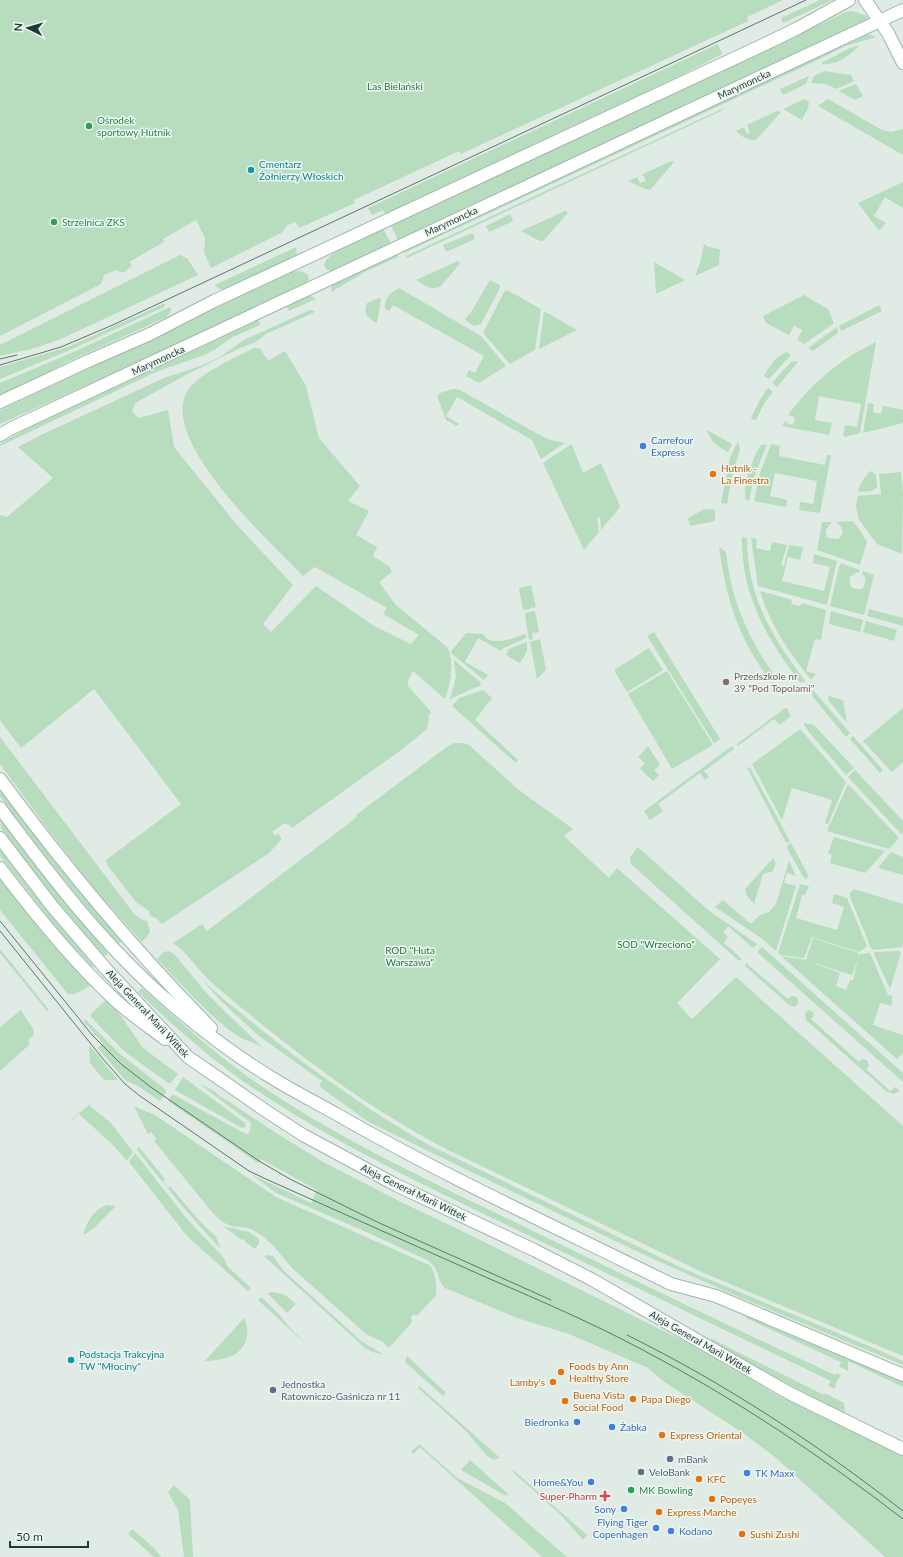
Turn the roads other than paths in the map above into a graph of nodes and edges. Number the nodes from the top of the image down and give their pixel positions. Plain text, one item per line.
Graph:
1 (849, 0) edge
2 (866, 0) edge
3 (903, 10) edge
4 (880, 21) junction
5 (903, 63) edge
6 (0, 402) edge
7 (0, 435) edge
8 (0, 779) edge
9 (0, 808) edge
10 (0, 838) edge
11 (0, 868) edge
12 (238, 1055) junction
13 (188, 1057) junction
14 (903, 1375) edge
15 (903, 1449) edge

1 - 6 main road
2 - 4 main road
3 - 4 main road, Marymoncka
4 - 5 main road
4 - 7 main road, Marymoncka
8 - 12 main road
9 - 12 main road, Aleja Generał Marii Wittek
10 - 13 main road, Aleja Generał Marii Wittek
11 - 13 main road
12 - 14 main road, Aleja Generał Marii Wittek
13 - 15 main road, Aleja Generał Marii Wittek

